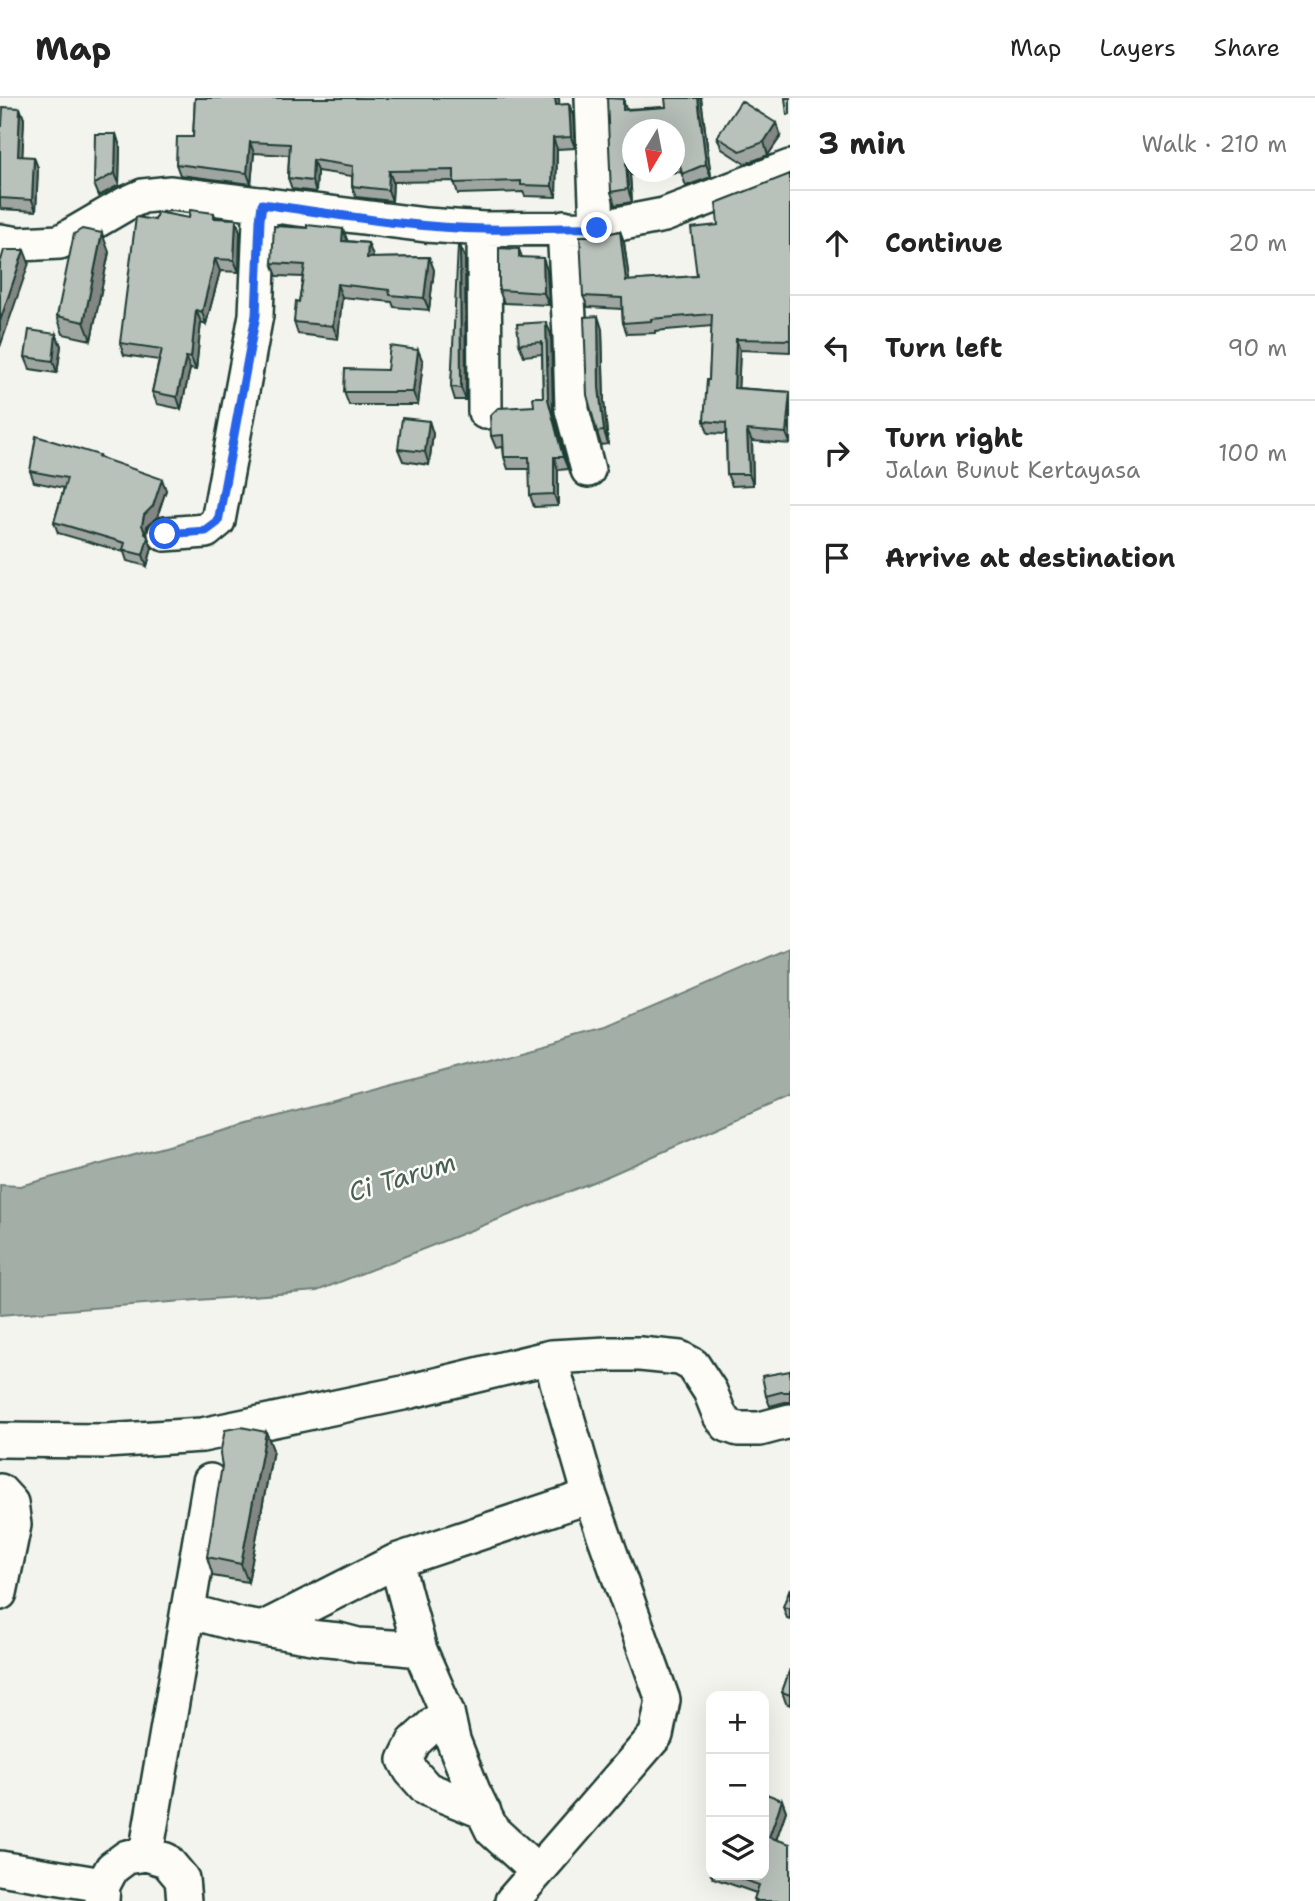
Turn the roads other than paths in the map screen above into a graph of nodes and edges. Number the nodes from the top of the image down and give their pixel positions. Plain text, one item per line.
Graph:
1 (593, 98) edge
2 (790, 167) edge
3 (262, 204) junction
4 (564, 227) junction
5 (597, 228) junction
6 (484, 229) junction
7 (0, 241) edge
8 (485, 412) dead end
9 (588, 470) dead end
10 (165, 534) dead end
11 (555, 1375) dead end
12 (790, 1421) edge
13 (0, 1440) edge
14 (210, 1481) dead end
15 (0, 1491) edge
16 (590, 1496) junction
17 (396, 1561) junction
18 (0, 1593) edge
19 (188, 1611) junction
20 (264, 1629) junction
21 (420, 1650) junction
22 (447, 1712) junction
23 (484, 1812) junction
24 (146, 1854) junction
25 (0, 1867) edge
26 (537, 1871) junction
27 (102, 1893) edge
28 (184, 1901) edge
29 (512, 1901) edge

1 - 5 street
2 - 5 street
3 - 6 street
3 - 7 street
3 - 10 street
4 - 5 street
4 - 6 street
4 - 9 street
6 - 8 street
11 - 16 street
12 - 13 street
14 - 19 street
15 - 18 street
16 - 17 street
16 - 26 street
17 - 20 street
17 - 21 street
19 - 20 street
19 - 24 street
20 - 21 street
21 - 22 street
22 - 23 street
22 - 23 street
23 - 26 street
24 - 27 street
24 - 28 street
25 - 27 street
26 - 29 street

